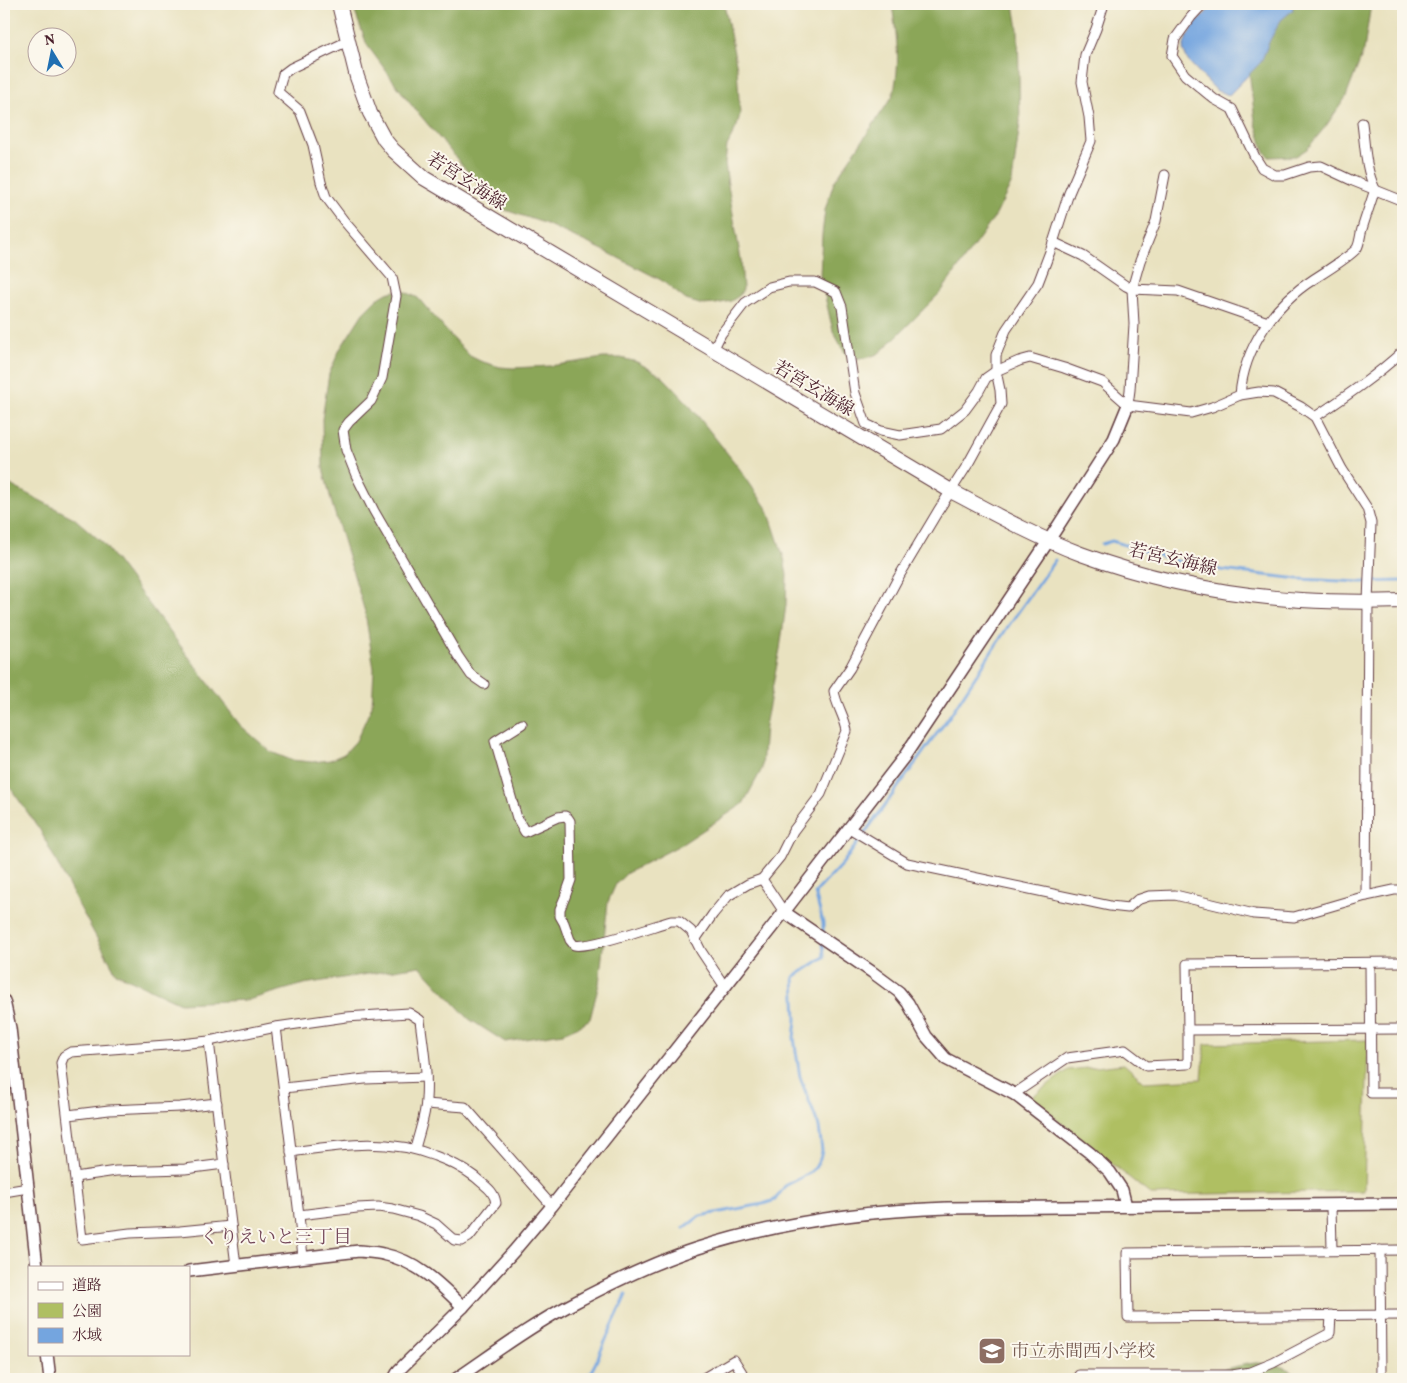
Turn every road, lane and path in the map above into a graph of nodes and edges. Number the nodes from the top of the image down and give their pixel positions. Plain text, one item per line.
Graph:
1 (339, 4) edge
2 (1104, 4) edge
3 (1203, 4) edge
4 (348, 42) junction
5 (1362, 123) dead end
6 (1165, 175) dead end
7 (1375, 189) junction
8 (1403, 201) edge
9 (1054, 242) junction
10 (1132, 289) junction
11 (1268, 322) junction
12 (713, 350) junction
13 (1403, 352) edge
14 (996, 372) junction
15 (1240, 395) junction
16 (1128, 405) junction
17 (1315, 417) junction
18 (951, 492) junction
19 (1049, 540) junction
20 (1403, 601) edge
21 (1368, 602) junction
22 (484, 684) dead end
23 (522, 724) dead end
24 (849, 828) junction
25 (762, 879) junction
26 (1403, 890) edge
27 (1366, 896) junction
28 (784, 912) junction
29 (695, 940) junction
30 (1403, 962) edge
31 (1370, 963) junction
32 (725, 987) junction
33 (4, 1001) edge
34 (276, 1027) junction
35 (1371, 1029) junction
36 (1403, 1029) edge
37 (1188, 1030) junction
38 (209, 1041) junction
39 (426, 1077) junction
40 (284, 1088) junction
41 (1403, 1093) edge
42 (1014, 1094) junction
43 (217, 1102) junction
44 (426, 1104) junction
45 (68, 1115) junction
46 (415, 1149) junction
47 (291, 1152) junction
48 (224, 1164) junction
49 (75, 1177) junction
50 (28, 1188) junction
51 (4, 1192) edge
52 (1403, 1204) edge
53 (1331, 1205) junction
54 (552, 1206) junction
55 (1126, 1206) junction
56 (299, 1215) junction
57 (231, 1226) junction
58 (1332, 1250) junction
59 (1380, 1250) junction
60 (1403, 1250) edge
61 (303, 1258) junction
62 (37, 1266) edge
63 (236, 1266) junction
64 (190, 1271) edge
65 (463, 1306) junction
66 (1331, 1315) junction
67 (1381, 1315) junction
68 (1403, 1315) edge
69 (47, 1356) edge
70 (1079, 1375) dead end
71 (50, 1379) edge
72 (394, 1379) edge
73 (456, 1379) edge
74 (702, 1379) edge
75 (746, 1379) edge
76 (1382, 1379) edge
77 (1403, 1379) edge

1 - 4 main road, 若宮玄海線
2 - 9 street
3 - 7 street
4 - 12 main road, 若宮玄海線
4 - 22 street
5 - 7 street
6 - 10 street
7 - 8 street
7 - 11 street
9 - 10 street
9 - 14 street
10 - 11 street
10 - 16 street
11 - 15 street
12 - 14 street
12 - 18 main road, 若宮玄海線
13 - 17 street
14 - 16 street
14 - 18 street
15 - 16 street
15 - 17 street
16 - 19 street
17 - 21 street
18 - 19 main road, 若宮玄海線
18 - 25 street
19 - 21 main road, 若宮玄海線
19 - 24 street
20 - 21 main road, 若宮玄海線
21 - 27 street
23 - 29 street
24 - 27 street
24 - 28 street
25 - 28 street
25 - 29 street
26 - 27 street
28 - 32 street
28 - 42 street
29 - 32 street
30 - 31 street
31 - 35 street
31 - 37 street
32 - 54 street
33 - 50 street
34 - 38 street
34 - 39 street
34 - 40 street
35 - 36 street
35 - 37 street
35 - 41 street
37 - 42 street
38 - 43 street
38 - 45 street
39 - 40 street
39 - 44 street
40 - 47 street
42 - 55 street
43 - 45 street
43 - 48 street
44 - 46 street
44 - 54 street
45 - 49 street
46 - 47 street
46 - 56 street
47 - 56 street
48 - 49 street
48 - 57 street
49 - 57 street
50 - 51 street
50 - 62 street
52 - 53 street
53 - 55 street
53 - 58 street
54 - 65 street
55 - 73 street
56 - 61 street
57 - 63 street
58 - 59 street
58 - 66 street
59 - 60 street
59 - 67 street
61 - 63 street
61 - 65 street
63 - 64 street
65 - 72 street
66 - 67 street
66 - 70 street
67 - 68 street
67 - 76 street
69 - 71 street
74 - 75 street
76 - 77 street

